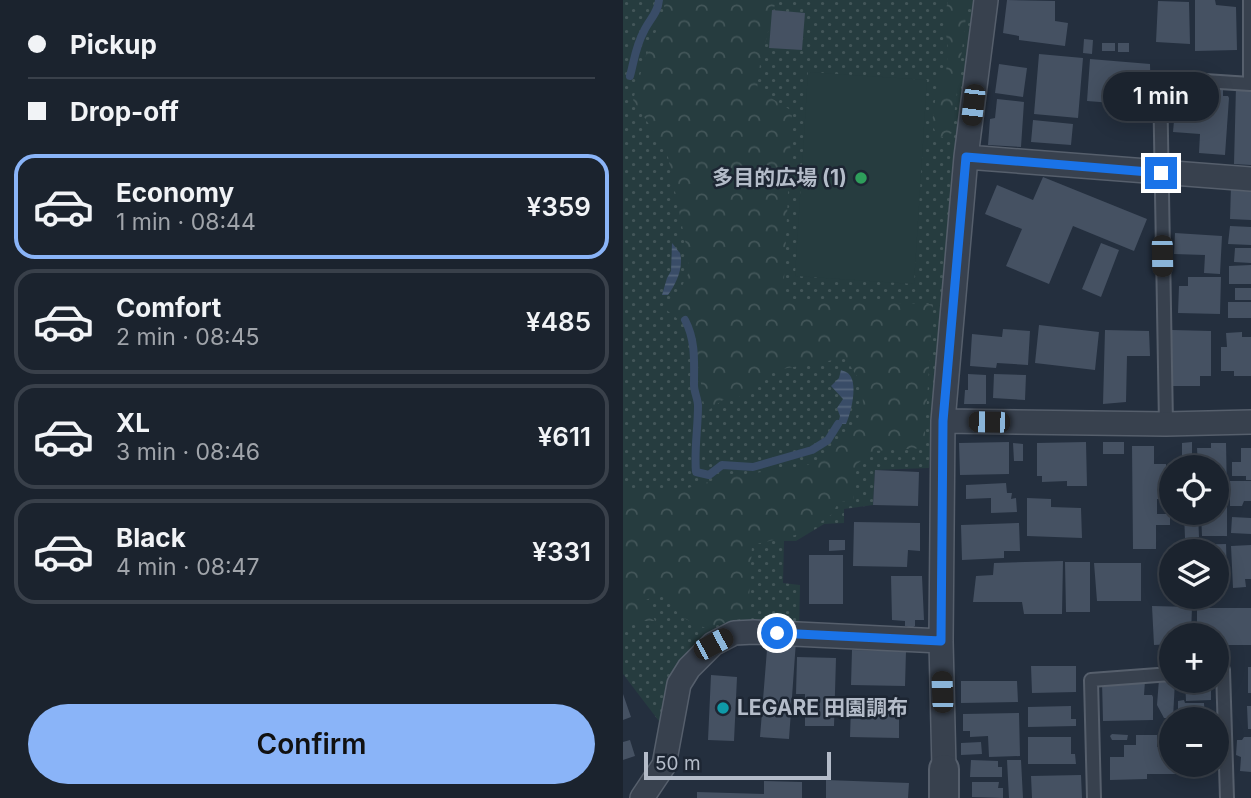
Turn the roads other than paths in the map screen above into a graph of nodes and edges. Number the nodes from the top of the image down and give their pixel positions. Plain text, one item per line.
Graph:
1 (986, 0) edge
2 (1250, 0) edge
3 (966, 157) junction
4 (1161, 173) junction
5 (1251, 179) edge
6 (943, 421) junction
7 (1251, 422) edge
8 (1165, 424) junction
9 (941, 641) junction
10 (1159, 675) edge
11 (1224, 693) edge
12 (944, 769) joint
13 (642, 798) edge
14 (944, 798) edge
15 (1094, 798) edge
16 (1227, 798) edge

1 - 3 street
2 - 4 lane
3 - 4 street
3 - 6 street
4 - 5 street
4 - 8 lane
6 - 8 street
6 - 9 street
7 - 8 street
9 - 12 street
9 - 13 street
10 - 15 lane
11 - 16 lane
12 - 14 street

